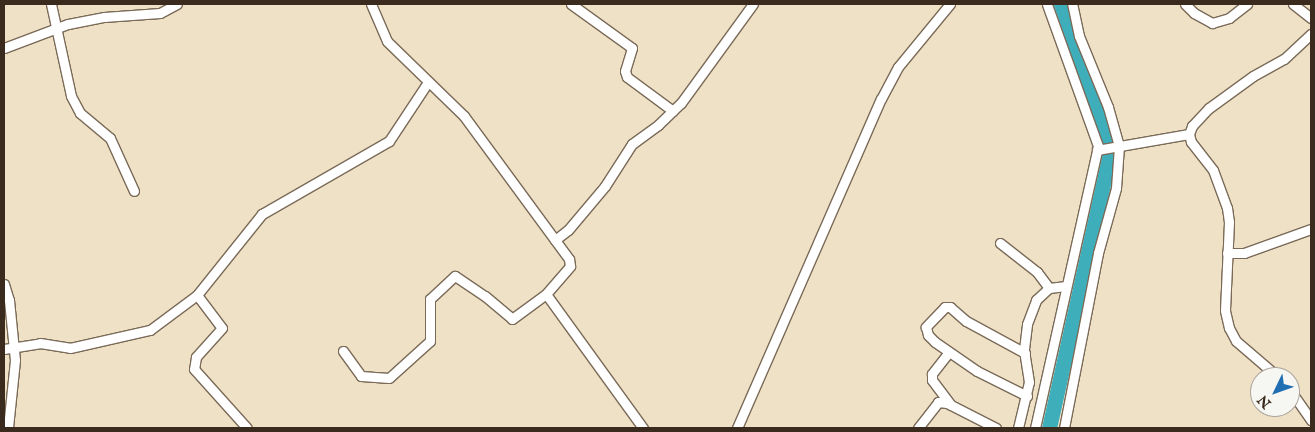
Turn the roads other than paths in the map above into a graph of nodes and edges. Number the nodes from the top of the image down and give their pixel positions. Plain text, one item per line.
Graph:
1 (51, 4) edge
2 (177, 4) edge
3 (371, 4) edge
4 (571, 4) edge
5 (753, 4) edge
6 (950, 4) edge
7 (1047, 4) edge
8 (1072, 4) edge
9 (1185, 4) edge
10 (1247, 4) edge
11 (1293, 4) edge
12 (1311, 18) edge
13 (55, 29) junction
14 (1311, 34) edge
15 (4, 48) edge
16 (428, 82) junction
17 (673, 111) junction
18 (1189, 134) junction
19 (1119, 146) junction
20 (1097, 150) junction
21 (134, 191) dead end
22 (1311, 228) edge
23 (555, 240) junction
24 (1000, 243) dead end
25 (1227, 253) junction
26 (4, 284) edge
27 (1066, 286) junction
28 (1048, 288) junction
29 (546, 294) junction
30 (197, 295) junction
31 (15, 347) junction
32 (4, 349) edge
33 (343, 351) dead end
34 (949, 352) junction
35 (1025, 353) junction
36 (1266, 367) edge
37 (1027, 396) junction
38 (1300, 404) edge
39 (951, 405) junction
40 (1311, 420) edge
41 (8, 428) edge
42 (247, 428) edge
43 (643, 428) edge
44 (737, 428) edge
45 (918, 428) edge
46 (996, 428) edge
47 (1018, 428) edge
48 (1036, 428) edge
49 (1064, 428) edge

1 - 13 street
2 - 13 street
3 - 16 street
4 - 17 street
5 - 17 street
6 - 44 street
7 - 20 street
8 - 19 street
9 - 10 street
11 - 12 street
13 - 15 street
13 - 21 street
14 - 18 street
16 - 23 street
16 - 30 street
17 - 23 street
18 - 19 street
18 - 25 street
19 - 20 street
19 - 49 street
20 - 27 street
22 - 25 street
23 - 29 street
24 - 28 street
25 - 36 street
26 - 31 street
27 - 28 street
27 - 48 street
28 - 35 street
29 - 33 street
29 - 43 street
30 - 31 street
30 - 42 street
31 - 32 street
31 - 41 street
34 - 35 street
34 - 37 street
34 - 39 street
35 - 37 street
37 - 47 street
38 - 40 street
39 - 45 street
39 - 46 street

